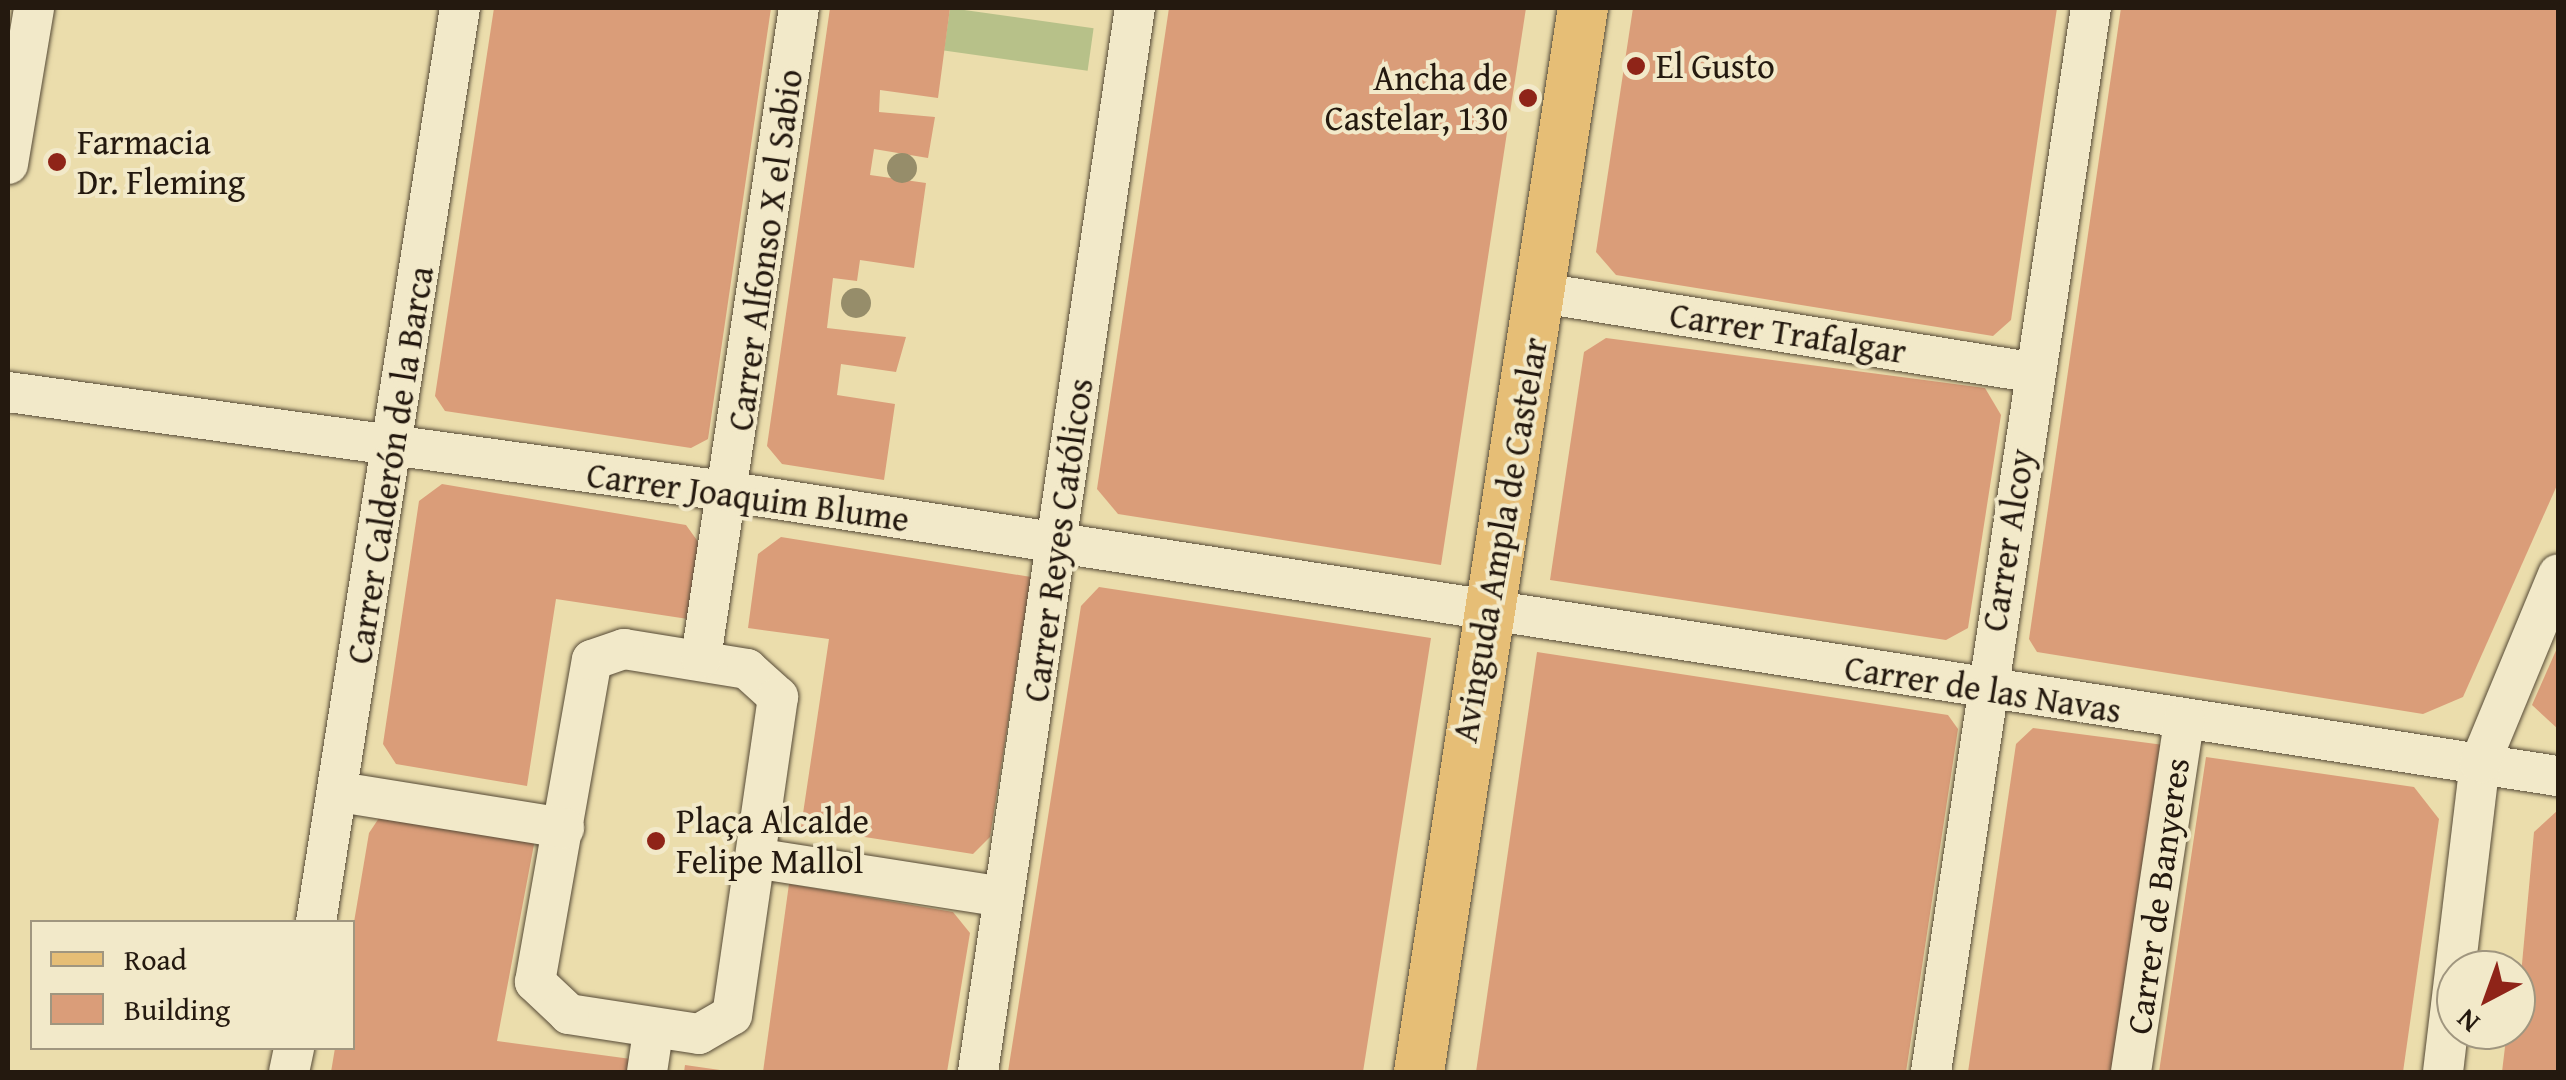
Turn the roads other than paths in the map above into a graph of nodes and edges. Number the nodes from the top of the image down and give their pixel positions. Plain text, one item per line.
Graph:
1 (34, 8) edge
2 (460, 8) edge
3 (800, 8) edge
4 (1135, 8) edge
5 (1583, 8) edge
6 (2091, 8) edge
7 (8, 164) edge
8 (1542, 293) junction
9 (2034, 372) junction
10 (8, 392) edge
11 (392, 450) junction
12 (731, 492) junction
13 (1058, 544) junction
14 (2558, 575) edge
15 (1488, 607) junction
16 (701, 658) junction
17 (1984, 690) junction
18 (2184, 720) junction
19 (2480, 763) junction
20 (2558, 776) edge
21 (340, 792) junction
22 (564, 828) junction
23 (755, 858) junction
24 (1004, 898) junction
25 (316, 920) edge
26 (653, 1032) junction
27 (647, 1072) edge
28 (978, 1072) edge
29 (1419, 1072) edge
30 (1932, 1072) edge
31 (2131, 1072) edge
32 (2443, 1072) edge

1 - 7 street
2 - 11 street, Carrer Calderón de la Barca
3 - 12 street, Carrer Alfonso X el Sabio
4 - 13 street, Carrer Reyes Católicos
5 - 8 main road, Avinguda Ampla de Castelar
6 - 9 street, Carrer Alcoy
8 - 9 street, Carrer Trafalgar
8 - 15 main road, Avinguda Ampla de Castelar
9 - 17 street, Carrer Alcoy
10 - 11 street, Carrer Joaquim Blume
11 - 12 street, Carrer Joaquim Blume
11 - 21 street, Carrer Calderón de la Barca
12 - 13 street, Carrer Joaquim Blume
12 - 16 street, Carrer Alfonso X el Sabio
13 - 15 street, Carrer Joaquim Blume
13 - 24 street, Carrer Reyes Católicos
14 - 19 street
15 - 17 street, Carrer de las Navas
15 - 29 main road, Avinguda Ampla de Castelar
16 - 22 street
16 - 23 street
17 - 18 street, Carrer de las Navas
17 - 30 street, Carrer Alcoy
18 - 19 street, Carrer de las Navas
18 - 31 street, Carrer de Banyeres
19 - 20 street, Carrer de las Navas
19 - 32 street
21 - 22 street
21 - 25 street, Carrer Calderón de la Barca
22 - 26 street
23 - 24 street
23 - 26 street
24 - 28 street, Carrer Reyes Católicos
26 - 27 street

